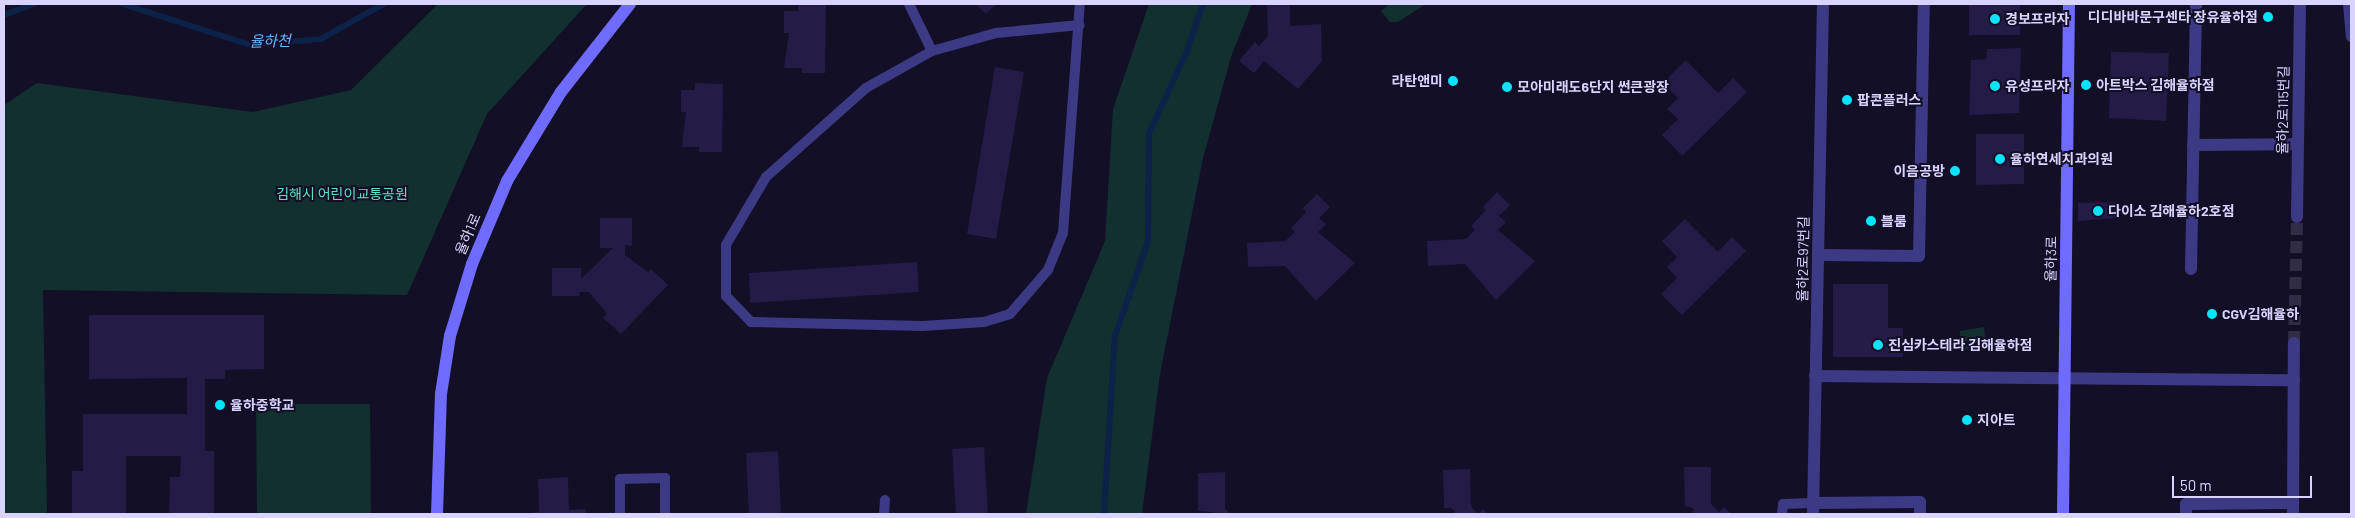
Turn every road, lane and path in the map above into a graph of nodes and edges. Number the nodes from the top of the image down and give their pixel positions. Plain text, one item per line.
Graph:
1 (630, 4) edge
2 (909, 4) edge
3 (1080, 4) edge
4 (1823, 4) edge
5 (1924, 4) edge
6 (2070, 4) edge
7 (2196, 4) edge
8 (2300, 4) edge
9 (2348, 4) edge
10 (1080, 25) junction
11 (2351, 37) edge
12 (932, 51) junction
13 (2298, 144) junction
14 (2193, 145) junction
15 (2297, 217) tunnel mouth
16 (1818, 255) junction
17 (2191, 269) dead end
18 (2294, 343) tunnel mouth
19 (1815, 376) junction
20 (2064, 378) junction
21 (2294, 380) junction
22 (885, 500) dead end
23 (2293, 508) edge
24 (1813, 509) edge
25 (437, 514) edge
26 (620, 514) edge
27 (665, 514) edge
28 (884, 514) edge
29 (1782, 514) edge
30 (1920, 514) edge
31 (2063, 514) edge
32 (2186, 514) edge

1 - 25 street, 율하1로
2 - 12 lane
3 - 10 lane
4 - 16 street, 율하2로97번길
5 - 16 street
6 - 20 street, 율하3로
7 - 14 street
8 - 13 street, 율하2로115번길
9 - 11 lane
10 - 12 lane
10 - 12 lane
13 - 14 street
13 - 15 street, 율하2로115번길
14 - 17 street
16 - 19 street, 율하2로97번길
18 - 21 street
19 - 20 street
19 - 24 street, 율하2로97번길
20 - 21 street
20 - 31 street, 율하3로
21 - 23 street
22 - 28 lane
23 - 32 street
24 - 29 lane
24 - 30 street
26 - 27 lane

